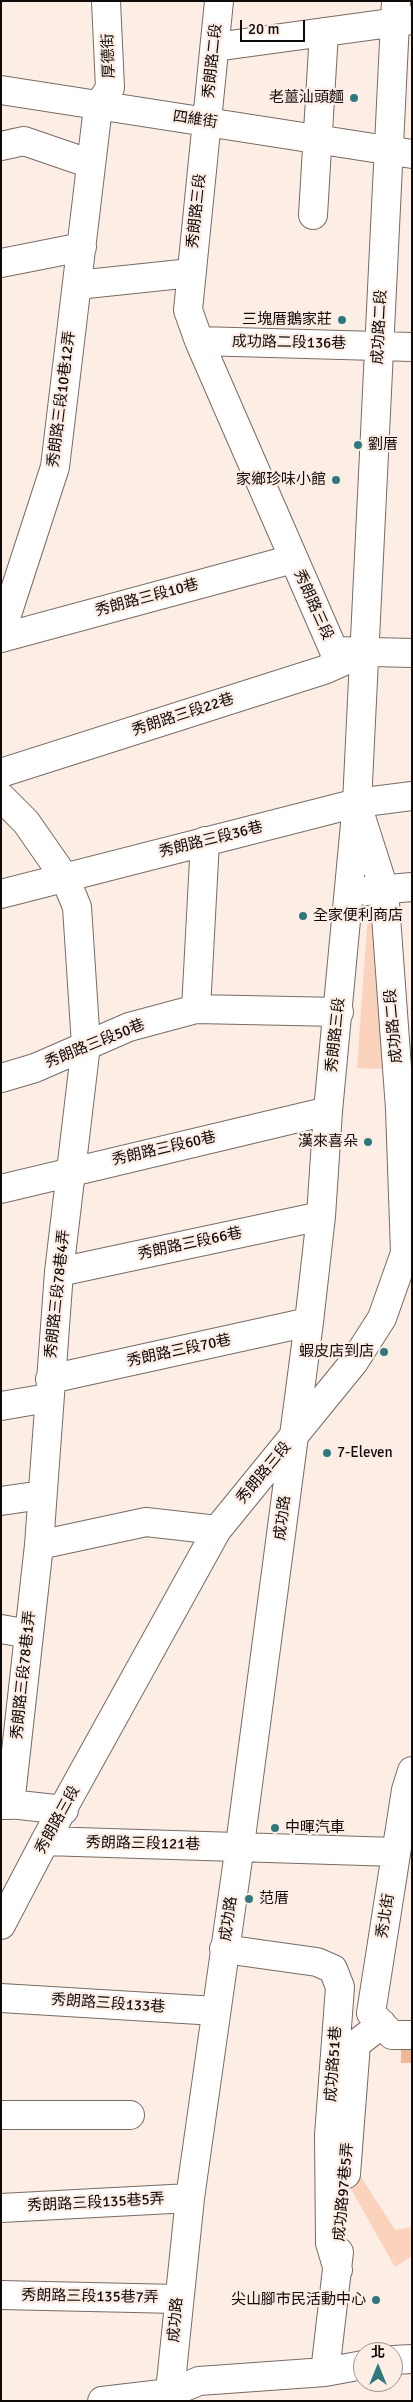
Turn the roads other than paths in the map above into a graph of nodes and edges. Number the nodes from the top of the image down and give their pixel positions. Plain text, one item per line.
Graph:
1 (106, 1) edge
2 (219, 1) edge
3 (401, 14) edge
4 (324, 32) junction
5 (215, 47) junction
6 (1, 90) edge
7 (98, 107) junction
8 (207, 121) junction
9 (318, 139) junction
10 (1, 146) edge
11 (400, 152) edge
12 (91, 164) junction
13 (313, 214) dead end
14 (82, 247) junction
15 (1, 263) edge
16 (191, 273) junction
17 (77, 285) junction
18 (199, 341) junction
19 (380, 345) junction
20 (412, 347) edge
21 (293, 559) junction
22 (1, 634) edge
23 (1, 638) edge
24 (364, 653) junction
25 (412, 653) edge
26 (1, 773) edge
27 (412, 796) edge
28 (1, 797) edge
29 (357, 803) junction
30 (205, 841) junction
31 (65, 878) junction
32 (412, 887) edge
33 (384, 889) junction
34 (350, 892) junction
35 (1, 894) edge
36 (401, 980) edge
37 (196, 1009) junction
38 (338, 1012) junction
39 (86, 1045) junction
40 (1, 1078) edge
41 (328, 1111) junction
42 (71, 1171) junction
43 (1, 1189) edge
44 (321, 1216) junction
45 (59, 1272) junction
46 (309, 1322) junction
47 (49, 1388) junction
48 (1, 1406) edge
49 (293, 1438) junction
50 (42, 1495) junction
51 (1, 1501) edge
52 (217, 1530) junction
53 (39, 1545) junction
54 (1, 1629) edge
55 (29, 1634) junction
56 (412, 1772) edge
57 (4, 1804) edge
58 (64, 1810) junction
59 (46, 1841) junction
60 (240, 1846) junction
61 (396, 1852) junction
62 (1, 1925) edge
63 (224, 1950) junction
64 (1, 1998) edge
65 (216, 2011) junction
66 (382, 2024) junction
67 (412, 2035) edge
68 (1, 2115) edge
69 (130, 2115) dead end
70 (190, 2198) junction
71 (1, 2208) edge
72 (338, 2270) junction
73 (1, 2295) edge
74 (178, 2299) junction
75 (353, 2367) edge
76 (325, 2372) junction
77 (169, 2397) edge
78 (102, 2401) edge

1 - 7 street, 厚德街
2 - 5 street, 秀朗路二段
3 - 4 street
3 - 11 street, 成功路二段
4 - 5 street
4 - 9 street
5 - 8 street, 秀朗路二段
6 - 7 street, 四維街
7 - 8 street, 四維街
7 - 12 street, 秀朗路三段10巷12弄
8 - 9 street, 四維街
8 - 16 street, 秀朗路三段
9 - 11 street, 四維街
9 - 13 street
10 - 12 street
11 - 19 street, 成功路二段
12 - 14 street, 秀朗路三段10巷12弄
14 - 15 street
14 - 17 street, 秀朗路三段10巷12弄
16 - 17 street
16 - 18 street, 秀朗路三段
17 - 22 street, 秀朗路三段10巷12弄
18 - 19 street, 成功路二段136巷
18 - 21 street, 秀朗路三段
19 - 20 street, 成功路二段136巷
19 - 24 street, 成功路二段
21 - 23 street, 秀朗路三段10巷
21 - 24 street, 秀朗路三段
24 - 25 street
24 - 26 street, 秀朗路三段22巷
24 - 29 street, 秀朗路三段
27 - 29 street, 秀朗路三段36巷
28 - 31 street, 秀朗路三段78巷4弄
29 - 30 street, 秀朗路三段36巷
29 - 33 street, 成功路二段
29 - 34 street, 秀朗路三段
30 - 31 street, 秀朗路三段36巷
30 - 37 street
31 - 35 street, 秀朗路三段36巷
31 - 39 street, 秀朗路三段78巷4弄
32 - 33 street
33 - 34 street
33 - 36 street, 成功路二段
34 - 38 street, 秀朗路三段
36 - 49 street, 成功路二段
37 - 38 street, 秀朗路三段50巷
37 - 39 street, 秀朗路三段50巷
38 - 41 street, 秀朗路三段
39 - 40 street, 秀朗路三段50巷
39 - 42 street, 秀朗路三段78巷4弄
41 - 42 street, 秀朗路三段60巷
41 - 44 street, 秀朗路三段
42 - 43 street, 秀朗路三段60巷
42 - 45 street, 秀朗路三段78巷4弄
44 - 45 street, 秀朗路三段66巷
44 - 46 street, 秀朗路三段
45 - 47 street, 秀朗路三段78巷4弄
46 - 47 street, 秀朗路三段70巷
46 - 49 street, 秀朗路三段
47 - 48 street, 秀朗路三段70巷
47 - 50 street, 秀朗路三段78巷4弄
49 - 52 street, 秀朗路三段
49 - 60 street, 成功路
50 - 51 street
50 - 53 street, 秀朗路三段78巷4弄
52 - 53 street
52 - 58 street, 秀朗路三段
53 - 55 street, 秀朗路三段78巷1弄
54 - 55 street
55 - 57 street, 秀朗路三段78巷1弄
56 - 61 street, 秀北街
57 - 58 street
58 - 59 street, 秀朗路三段
59 - 60 street, 秀朗路三段121巷
59 - 62 street, 秀朗路三段
60 - 61 street, 秀朗路三段121巷
60 - 63 street, 成功路
61 - 66 street, 秀北街
63 - 65 street, 成功路
63 - 72 street, 成功路51巷
64 - 65 street, 秀朗路三段133巷
65 - 70 street, 成功路
66 - 67 street
66 - 72 street, 成功路97巷5弄
68 - 69 street
70 - 71 street, 秀朗路三段135巷5弄
70 - 74 street, 成功路
72 - 76 street, 成功路97巷5弄
73 - 74 street, 秀朗路三段135巷7弄
74 - 77 street, 成功路
75 - 76 street
76 - 77 street
77 - 78 street

